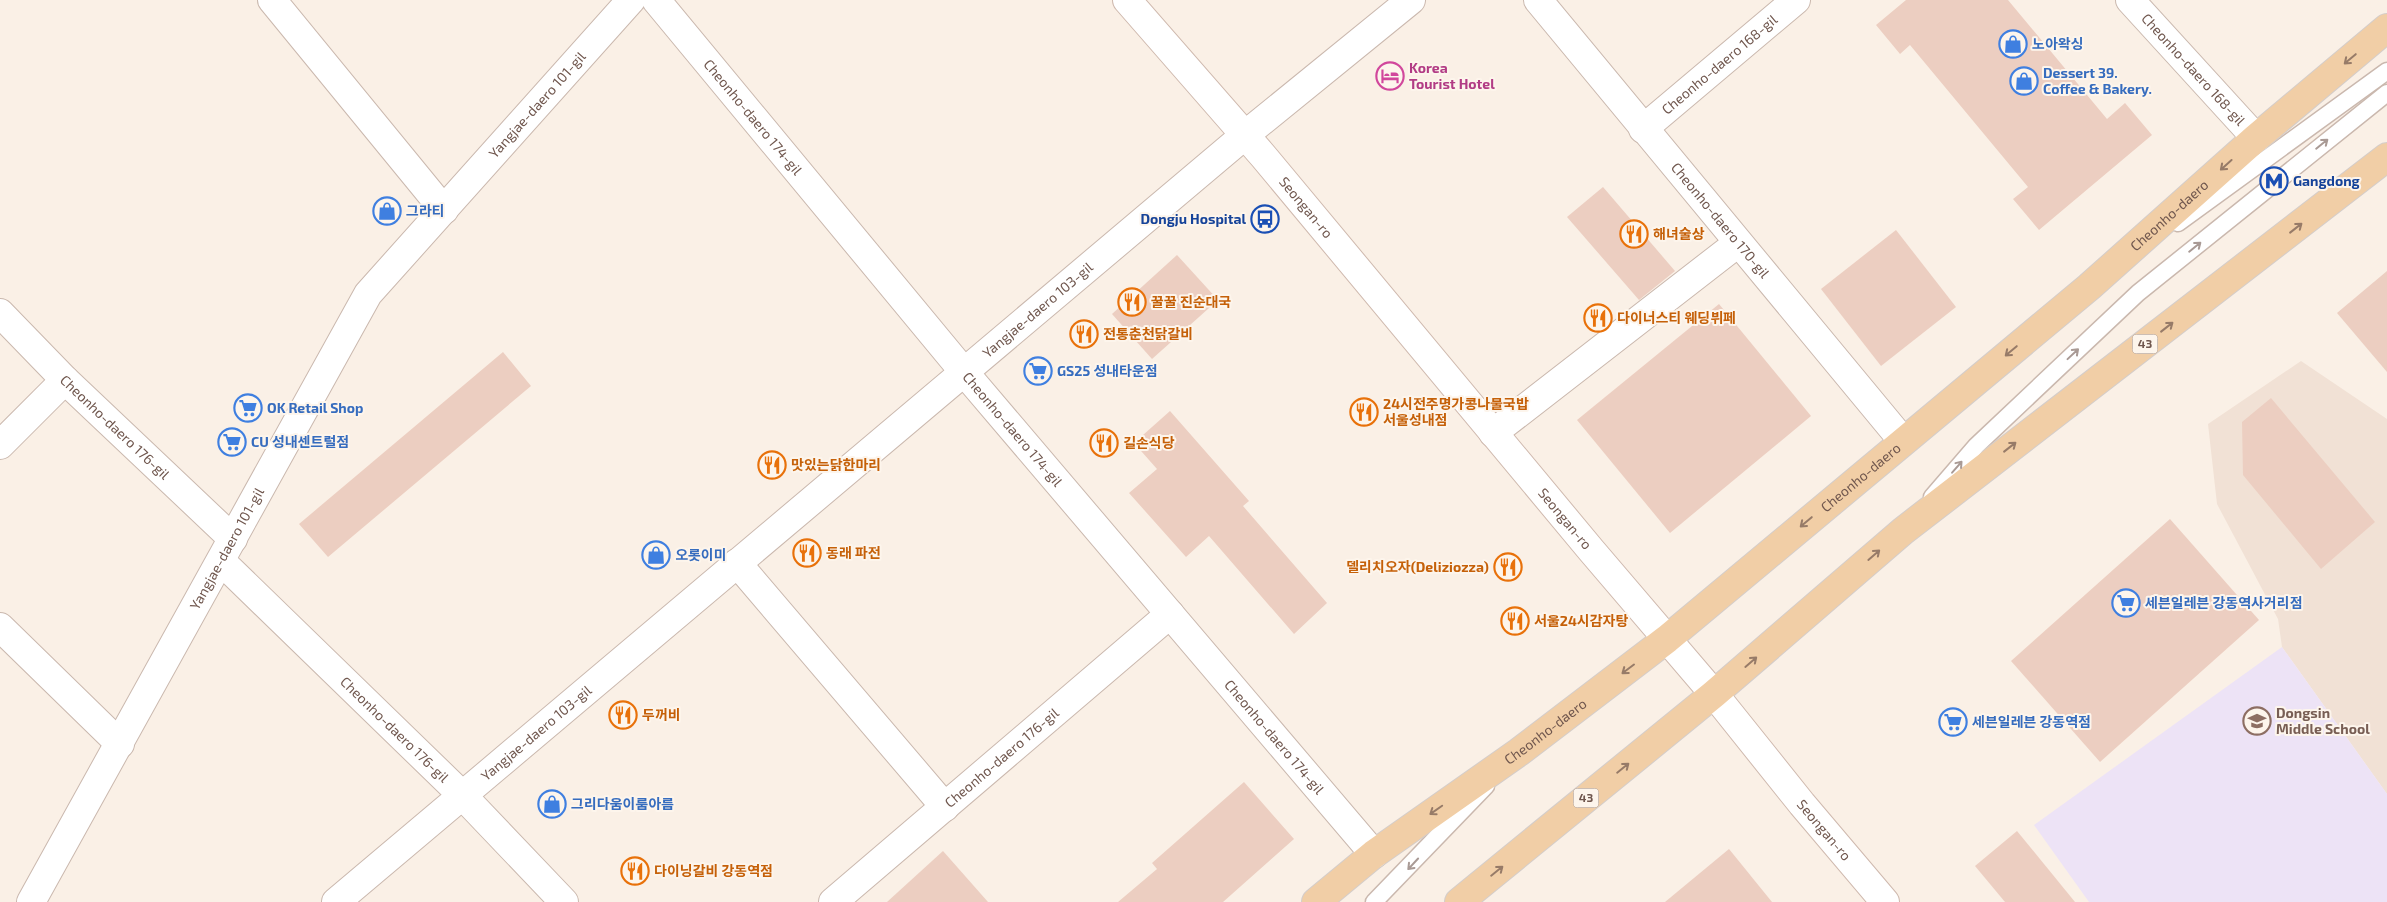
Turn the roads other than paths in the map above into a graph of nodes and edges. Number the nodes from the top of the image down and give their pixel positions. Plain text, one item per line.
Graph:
1 (272, 0) edge
2 (631, 0) edge
3 (656, 0) edge
4 (1127, 0) edge
5 (1411, 0) edge
6 (1538, 0) edge
7 (1796, 0) edge
8 (2130, 0) edge
9 (2387, 28) edge
10 (2387, 72) edge
11 (2387, 93) edge
12 (1643, 129) junction
13 (1245, 135) junction
14 (2256, 138) junction
15 (2387, 157) edge
16 (444, 210) junction
17 (1738, 243) junction
18 (2089, 287) junction
19 (0, 313) edge
20 (964, 372) junction
21 (65, 380) junction
22 (1494, 433) junction
23 (1903, 441) junction
24 (0, 445) edge
25 (1902, 530) junction
26 (227, 550) junction
27 (737, 563) junction
28 (1170, 614) junction
29 (0, 627) edge
30 (1667, 639) junction
31 (1714, 694) junction
32 (120, 744) junction
33 (1519, 752) junction
34 (462, 795) junction
35 (945, 807) junction
36 (1374, 854) junction
37 (31, 902) edge
38 (336, 902) edge
39 (564, 902) edge
40 (833, 902) edge
41 (1316, 902) edge
42 (1374, 902) edge
43 (1459, 902) edge
44 (1885, 902) edge

1 - 16 street
2 - 16 street, Yangjae-daero 101-gil
3 - 20 street, Cheonho-daero 174-gil
4 - 13 street, Seongan-ro
5 - 13 street
6 - 12 street, Cheonho-daero 170-gil
7 - 12 street, Cheonho-daero 168-gil
8 - 14 street, Cheonho-daero 168-gil
9 -> 14 main road, Cheonho-daero
10 - 18 lane
25 -> 11 lane
12 - 17 street, Cheonho-daero 170-gil
13 - 20 street, Yangjae-daero 103-gil
13 - 22 street, Seongan-ro
14 -> 18 main road, Cheonho-daero
25 -> 15 main road, 43
16 - 26 street, Yangjae-daero 101-gil
17 - 22 street
17 - 23 street, Cheonho-daero 170-gil
18 -> 23 main road, Cheonho-daero
19 - 21 street, Cheonho-daero 176-gil
20 - 27 street, Yangjae-daero 103-gil
20 - 28 street, Cheonho-daero 174-gil
21 - 24 street
21 - 26 street, Cheonho-daero 176-gil
22 - 30 street, Seongan-ro
23 -> 30 main road, Cheonho-daero
31 -> 25 main road, 43
26 - 32 street, Yangjae-daero 101-gil
26 - 34 street, Cheonho-daero 176-gil
27 - 34 street, Yangjae-daero 103-gil
27 - 35 street
28 - 35 street, Cheonho-daero 176-gil
28 - 36 street, Cheonho-daero 174-gil
29 - 32 street
30 - 31 street, Seongan-ro
30 -> 33 main road, Cheonho-daero
43 -> 31 main road, 43
31 - 44 street, Seongan-ro
32 - 37 street, Yangjae-daero 101-gil
33 -> 36 main road, Cheonho-daero
33 -> 42 lane
34 - 38 street, Yangjae-daero 103-gil
34 - 39 street, Cheonho-daero 176-gil
35 - 40 street, Cheonho-daero 176-gil
36 - 41 main road, Cheonho-daero

